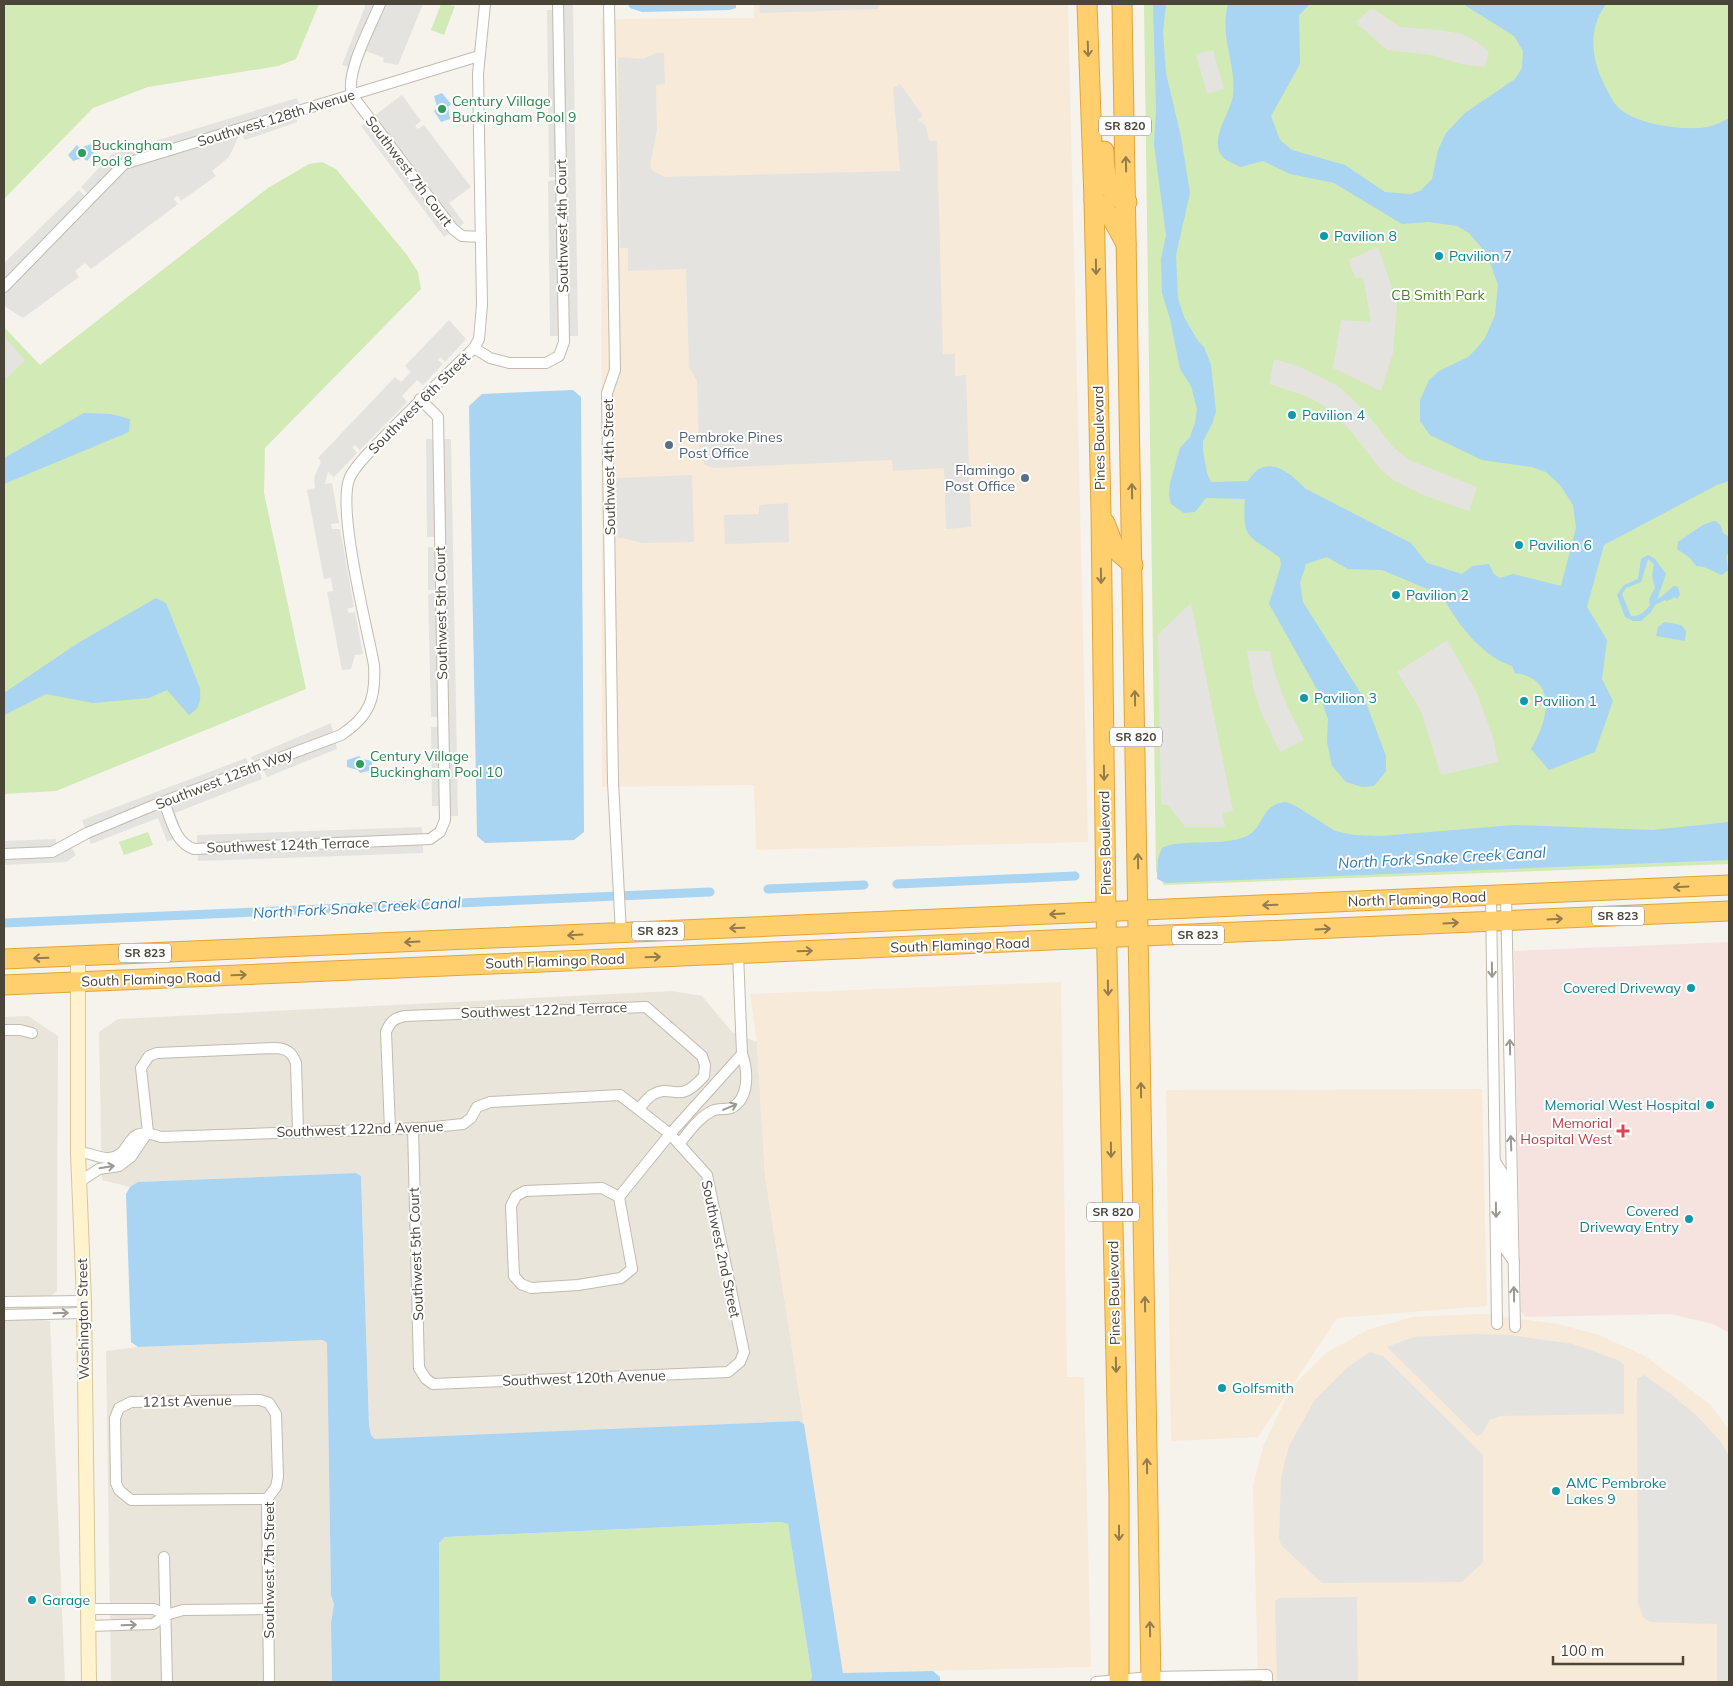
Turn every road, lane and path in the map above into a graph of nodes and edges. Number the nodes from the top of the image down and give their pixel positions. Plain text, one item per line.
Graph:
1 (380, 4) edge
2 (485, 4) edge
3 (558, 4) edge
4 (610, 4) edge
5 (1087, 4) edge
6 (1122, 4) edge
7 (479, 56) junction
8 (352, 94) junction
9 (1090, 95) junction
10 (1094, 200) junction
11 (1127, 202) junction
12 (481, 237) junction
13 (1128, 247) junction
14 (4, 287) edge
15 (474, 348) junction
16 (420, 399) junction
17 (1101, 513) junction
18 (1134, 565) junction
19 (370, 706) joint
20 (164, 802) junction
21 (440, 832) joint
22 (4, 854) edge
23 (1729, 885) edge
24 (1499, 896) junction
25 (1139, 910) junction
26 (1106, 911) junction
27 (1729, 911) edge
28 (1499, 921) junction
29 (882, 922) junction
30 (621, 933) junction
31 (1139, 937) junction
32 (1107, 939) junction
33 (738, 953) junction
34 (78, 956) junction
35 (4, 959) edge
36 (79, 982) junction
37 (4, 985) edge
38 (4, 1030) edge
39 (32, 1033) dead end
40 (742, 1054) junction
41 (638, 1109) junction
42 (413, 1128) junction
43 (390, 1129) junction
44 (298, 1130) junction
45 (148, 1132) junction
46 (670, 1134) junction
47 (679, 1144) junction
48 (78, 1153) junction
49 (1495, 1161) junction
50 (79, 1182) junction
51 (619, 1197) junction
52 (1509, 1234) junction
53 (44, 1301) junction
54 (4, 1302) edge
55 (84, 1307) junction
56 (44, 1314) junction
57 (4, 1315) edge
58 (1497, 1324) dead end
59 (1515, 1327) dead end
60 (740, 1362) joint
61 (426, 1379) joint
62 (269, 1403) joint
63 (267, 1499) junction
64 (164, 1557) dead end
65 (88, 1609) junction
66 (268, 1609) junction
67 (166, 1615) junction
68 (88, 1626) junction
69 (1267, 1679) edge
70 (1150, 1680) edge
71 (89, 1682) edge
72 (167, 1682) edge
73 (268, 1682) edge
74 (1096, 1682) edge
75 (1119, 1682) edge

1 - 8 street
2 - 7 street, Southwest 6th Street
3 - 15 street, Southwest 4th Court
4 - 30 street, Southwest 4th Street
5 -> 9 highway, Pines Boulevard / SR 820
11 -> 6 highway, SR 820
7 - 8 street, Southwest 128th Avenue
7 - 12 street, Southwest 6th Street
8 - 12 street, Southwest 7th Court
8 - 14 street, Southwest 128th Avenue
9 - 10 highway, Pines Boulevard / SR 820
9 - 11 highway
10 - 13 highway
10 -> 17 highway, Pines Boulevard / SR 820
11 - 13 highway, SR 820
12 - 15 street, Southwest 6th Street
18 -> 13 highway, SR 820
15 - 16 street, Southwest 6th Street
16 - 19 street, Southwest 6th Street
16 - 21 street, Southwest 5th Court
17 - 18 highway
17 -> 26 highway, Pines Boulevard / SR 820
25 -> 18 highway, SR 820
19 - 20 street, Southwest 125th Way
20 - 21 street, Southwest 124th Terrace
20 - 22 street, Southwest 125th Way
23 -> 24 highway, North Flamingo Road / SR 823
24 -> 25 highway, North Flamingo Road / SR 823
24 - 28 street
24 - 28 street
25 - 26 highway, North Flamingo Road / SR 823
25 - 31 highway, SR 820
26 -> 29 highway, South Flamingo Road / SR 823
26 - 32 highway, Pines Boulevard / SR 820
28 -> 27 highway, North Flamingo Road / SR 823
31 -> 28 highway, North Flamingo Road / SR 823
28 -> 49 street
52 -> 28 street
29 -> 30 highway, South Flamingo Road / SR 823
29 - 33 highway
30 -> 34 highway, South Flamingo Road / SR 823
31 - 32 highway, North Flamingo Road / SR 823
70 -> 31 highway, SR 820
33 -> 32 highway, South Flamingo Road / SR 823
32 -> 75 highway, Pines Boulevard / SR 820
36 -> 33 highway, South Flamingo Road / SR 823
33 - 40 street
34 -> 35 highway, South Flamingo Road / SR 823
34 - 36 street, Washington Street
36 - 37 highway, South Flamingo Road / SR 823
36 - 48 street, Washington Street
38 - 39 street
40 - 46 street
47 -> 40 street
41 - 42 street, Southwest 122nd Avenue
41 - 43 street, Southwest 122nd Terrace
41 - 46 street, Southwest 122nd Avenue
42 - 43 street, Southwest 122nd Avenue
42 - 61 street, Southwest 5th Court
43 - 44 street, Southwest 122nd Avenue
44 - 45 street, Southwest 122nd Avenue
44 - 45 street
45 - 48 street
50 -> 45 street
46 - 47 street, Southwest 2nd Street
46 - 51 street
47 - 60 street, Southwest 2nd Street
48 - 50 street, Washington Street
49 - 52 street
49 -> 58 street
50 - 55 street, Washington Street
51 - 51 street
59 -> 52 street
53 - 54 street
53 - 55 street
53 - 56 street
56 -> 55 street
55 - 65 street, Washington Street
56 - 57 street
60 - 61 street, Southwest 120th Avenue
62 - 63 street, Southwest 7th Street
62 - 63 street, 121st Avenue
63 - 66 street, Southwest 7th Street
64 - 67 street
65 - 67 street
65 - 68 street, Washington Street
66 - 67 street
66 - 73 street, Southwest 7th Street
68 -> 67 street
67 - 72 street
68 - 71 street, Washington Street
69 - 70 street
70 - 75 street
74 - 75 street

